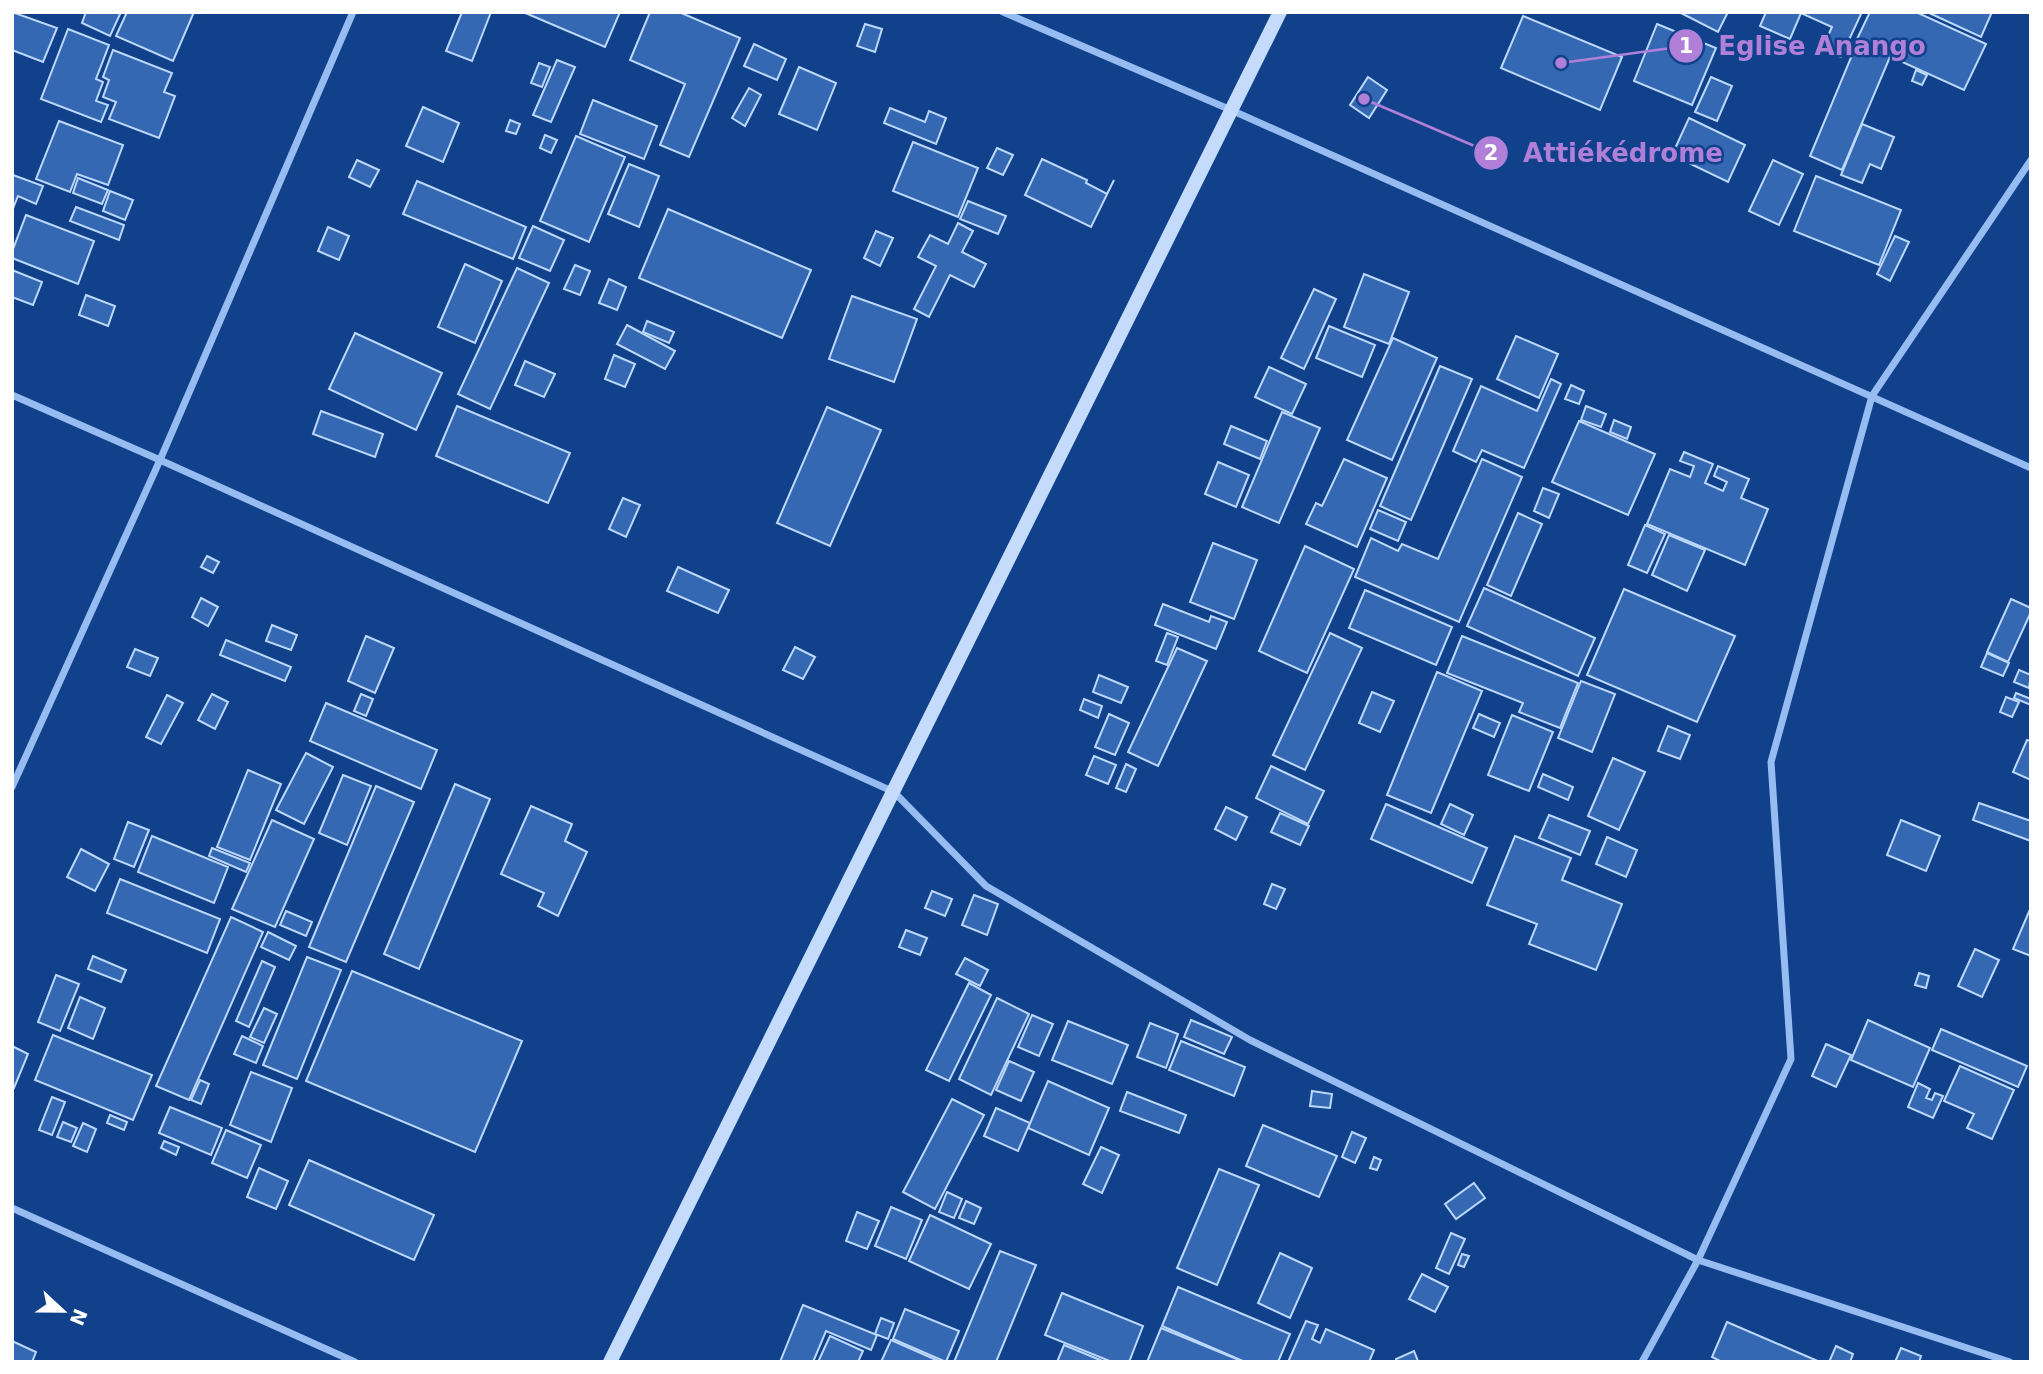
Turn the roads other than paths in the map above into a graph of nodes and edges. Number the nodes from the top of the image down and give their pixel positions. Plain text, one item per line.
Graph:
1 (353, 12) edge
2 (1003, 12) edge
3 (1280, 12) edge
4 (1231, 110) junction
5 (2031, 160) edge
6 (12, 395) edge
7 (1872, 396) junction
8 (160, 460) junction
9 (2031, 468) edge
10 (12, 787) edge
11 (894, 792) junction
12 (12, 1208) edge
13 (1698, 1260) junction
14 (355, 1362) edge
15 (610, 1362) edge
16 (1642, 1362) edge
17 (2010, 1362) edge

1 - 8 street
2 - 4 street
3 - 4 main road
4 - 7 street
4 - 11 main road
5 - 7 street
6 - 8 street
7 - 9 street
7 - 13 street
8 - 10 street
8 - 11 street
11 - 13 street
11 - 15 main road
12 - 14 street
13 - 16 street
13 - 17 street

